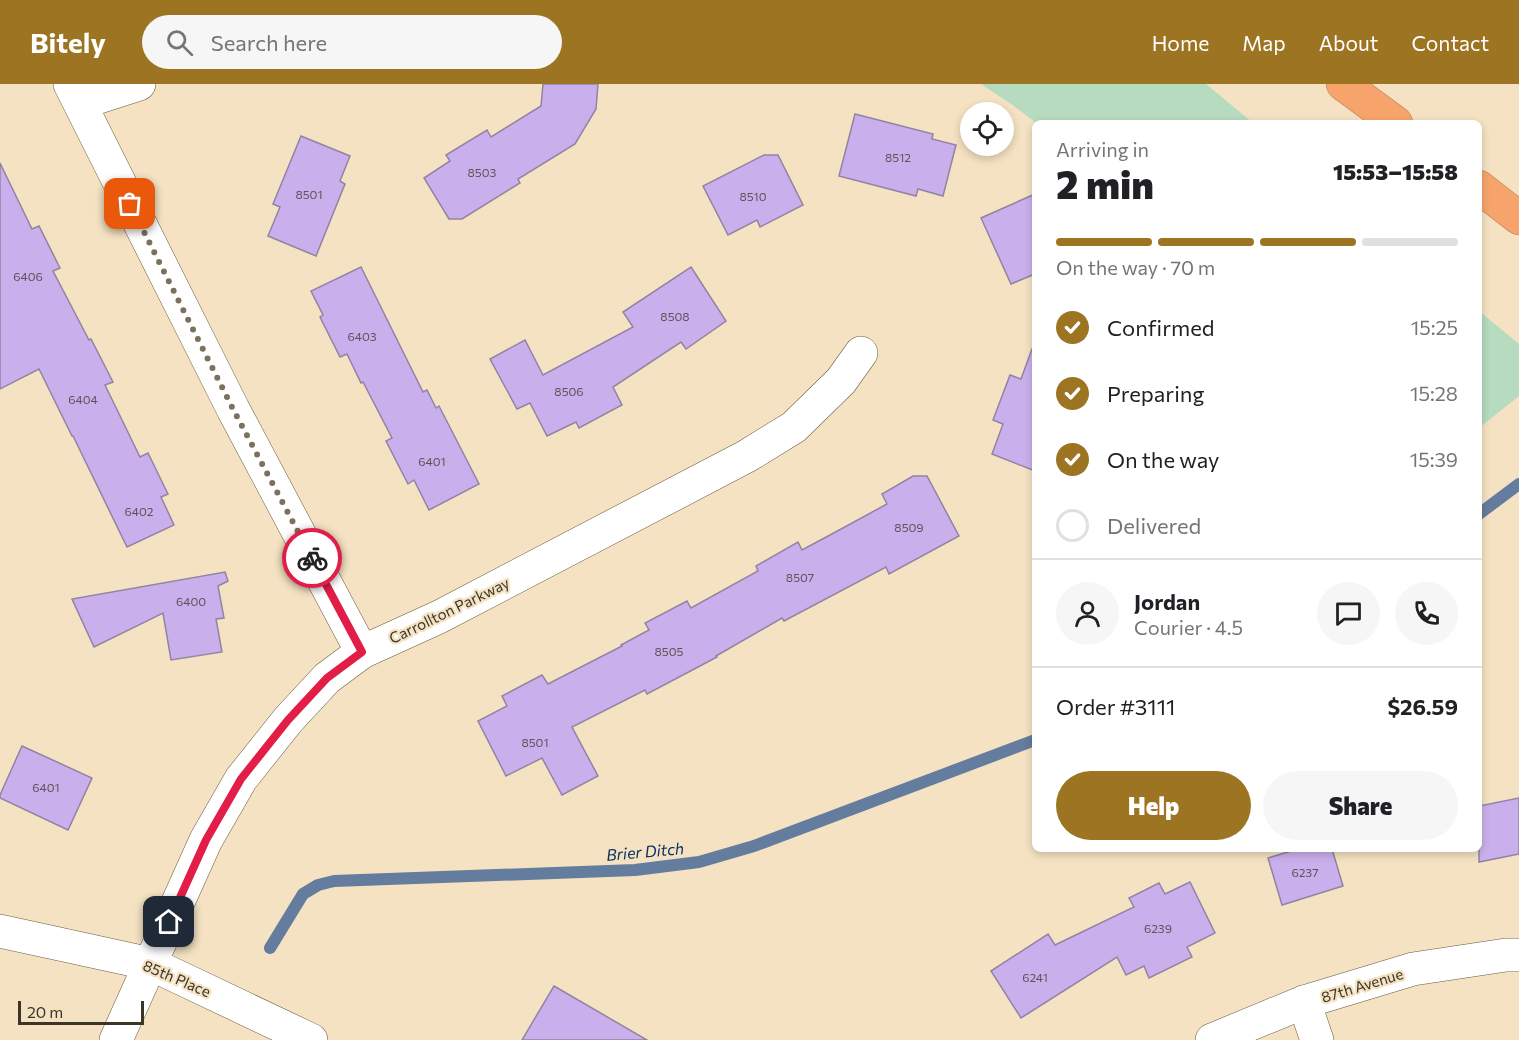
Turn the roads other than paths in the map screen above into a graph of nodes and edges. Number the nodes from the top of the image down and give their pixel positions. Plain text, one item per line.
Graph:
1 (139, 84) edge
2 (1343, 84) edge
3 (75, 94) edge
4 (1392, 120) edge
5 (1482, 189) edge
6 (1519, 218) edge
7 (861, 353) dead end
8 (362, 652) junction
9 (0, 931) edge
10 (1519, 955) edge
11 (151, 964) junction
12 (1304, 1002) junction
13 (116, 1040) edge
14 (311, 1040) edge
15 (1212, 1040) edge
16 (1317, 1040) edge

1 - 3 street
2 - 4 highway
3 - 8 street
5 - 6 highway
7 - 8 street, Carrollton Parkway
8 - 11 street, Carrollton Parkway
9 - 11 street, 85th Place
10 - 12 street, 87th Avenue
11 - 13 street, Carrollton Parkway
11 - 14 street, 85th Place
12 - 15 street, 87th Avenue
12 - 16 street

